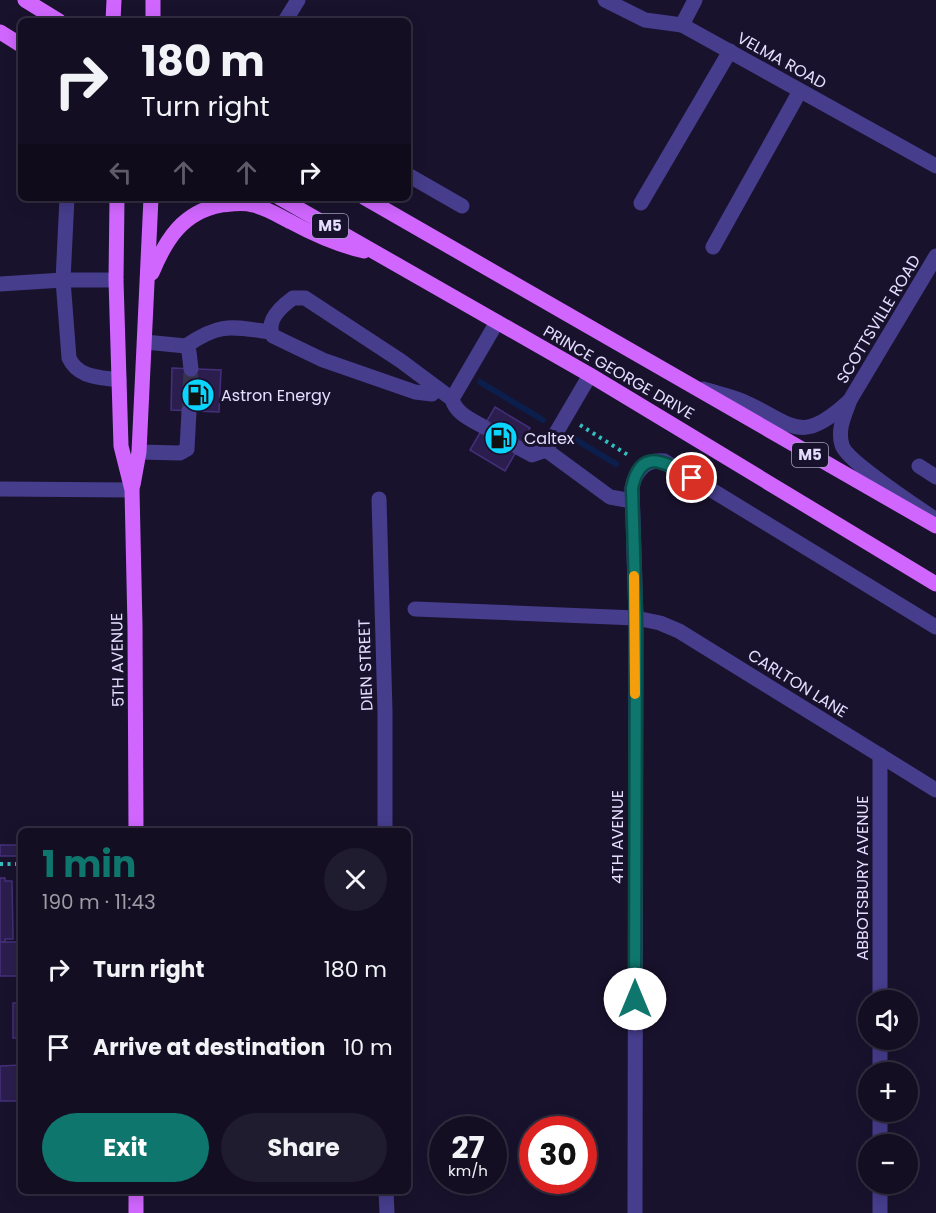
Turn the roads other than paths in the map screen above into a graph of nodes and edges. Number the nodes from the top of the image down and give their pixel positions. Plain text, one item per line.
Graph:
1 (25, 0) edge
2 (114, 0) edge
3 (153, 0) edge
4 (298, 0) edge
5 (605, 0) edge
6 (695, 0) edge
7 (54, 18) edge
8 (113, 18) edge
9 (153, 18) edge
10 (287, 18) edge
11 (682, 25) junction
12 (0, 32) edge
13 (18, 43) edge
14 (730, 51) junction
15 (800, 91) junction
16 (936, 166) edge
17 (411, 177) edge
18 (67, 201) edge
19 (117, 201) edge
20 (152, 201) edge
21 (285, 201) edge
22 (370, 201) edge
23 (641, 203) dead end
24 (462, 206) dead end
25 (712, 247) dead end
26 (379, 254) junction
27 (936, 256) edge
28 (63, 280) junction
29 (116, 280) junction
30 (0, 284) edge
31 (148, 284) junction
32 (497, 322) junction
33 (271, 332) junction
34 (145, 342) junction
35 (186, 346) junction
36 (191, 369) tunnel mouth
37 (590, 375) junction
38 (119, 380) junction
39 (684, 383) junction
40 (437, 388) junction
41 (452, 399) junction
42 (850, 400) junction
43 (189, 411) tunnel mouth
44 (484, 427) tunnel mouth
45 (519, 448) tunnel mouth
46 (546, 450) junction
47 (140, 452) junction
48 (919, 466) dead end
49 (936, 477) edge
50 (0, 489) edge
51 (132, 490) junction
52 (379, 499) dead end
53 (632, 501) junction
54 (936, 520) edge
55 (936, 526) edge
56 (936, 584) edge
57 (415, 609) dead end
58 (636, 618) junction
59 (936, 627) edge
60 (880, 756) junction
61 (936, 790) edge
62 (136, 828) edge
63 (386, 828) edge
64 (880, 990) edge
65 (136, 1194) edge
66 (386, 1194) edge
67 (880, 1194) edge
68 (136, 1213) edge
69 (387, 1213) edge
70 (635, 1213) edge
71 (880, 1213) edge

1 - 7 main road
2 - 8 main road
3 - 9 main road
4 - 10 street
5 - 11 street, VELMA ROAD
6 - 11 street
11 - 14 street, VELMA ROAD
12 - 13 main road
14 - 15 street, VELMA ROAD
14 - 23 street
15 - 16 street, VELMA ROAD
15 - 25 street
17 - 24 street
18 - 28 street
19 - 29 main road, 5TH AVENUE
20 - 31 main road, 5TH AVENUE
21 - 26 main road, PRINCE GEORGE DRIVE / M5
22 - 39 main road, PRINCE GEORGE DRIVE / M5
26 - 31 main road
26 - 32 main road, PRINCE GEORGE DRIVE / M5
27 - 42 street, SCOTTSVILLE ROAD
28 - 29 street
28 - 30 street
28 - 38 street
29 - 38 main road, 5TH AVENUE
31 - 34 main road, 5TH AVENUE
32 - 37 main road, PRINCE GEORGE DRIVE / M5
32 - 41 street
33 - 35 street
33 - 40 street
33 - 40 street
34 - 35 street
34 - 47 main road, 5TH AVENUE
35 - 36 street
37 - 46 street
37 - 56 main road, PRINCE GEORGE DRIVE / M5
38 - 51 main road, 5TH AVENUE
39 - 42 street, SCOTTSVILLE ROAD
39 - 55 main road, PRINCE GEORGE DRIVE / M5
40 - 41 street
41 - 44 street
42 - 54 street, SCOTTSVILLE ROAD
43 - 47 street
45 - 46 street
46 - 53 street
47 - 51 main road, 5TH AVENUE
48 - 49 street
50 - 51 street
51 - 62 main road, 5TH AVENUE
52 - 63 street, DIEN STREET
53 - 58 street, 4TH AVENUE
53 - 59 street, 4TH AVENUE
57 - 58 street, CARLTON LANE
58 - 60 street, CARLTON LANE
58 - 70 street, 4TH AVENUE
60 - 61 street, CARLTON LANE
60 - 64 street, ABBOTSBURY AVENUE
65 - 68 main road
66 - 69 street
67 - 71 street

